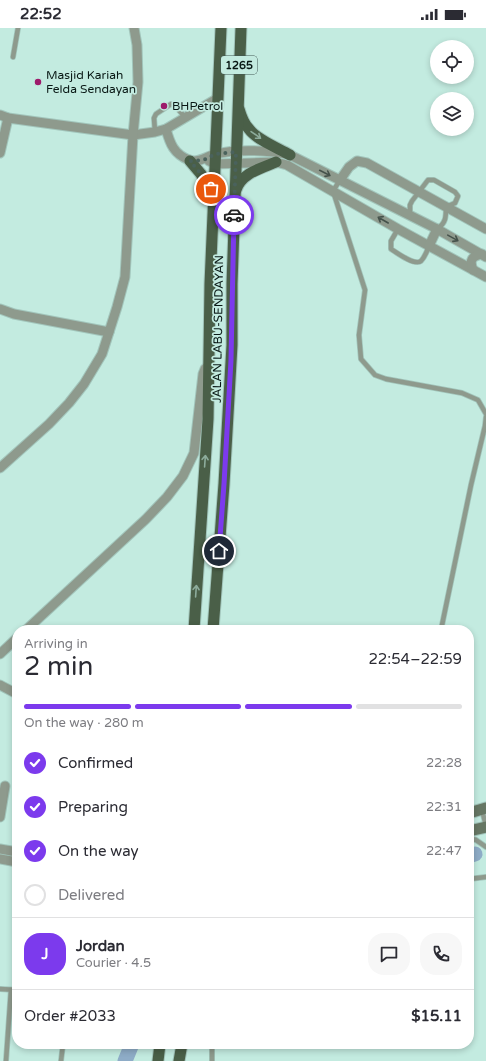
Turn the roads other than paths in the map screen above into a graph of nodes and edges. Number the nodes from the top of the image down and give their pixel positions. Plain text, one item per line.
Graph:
1 (18, 28) edge
2 (134, 28) edge
3 (221, 28) edge
4 (241, 28) edge
5 (14, 57) dead end
6 (218, 98) junction
7 (237, 103) junction
8 (4, 117) edge
9 (185, 117) junction
10 (166, 129) junction
11 (155, 132) junction
12 (132, 135) junction
13 (0, 153) edge
14 (290, 155) junction
15 (236, 157) junction
16 (215, 159) junction
17 (190, 161) junction
18 (276, 162) junction
19 (340, 180) junction
20 (333, 191) junction
21 (419, 192) junction
22 (234, 194) junction
23 (214, 196) junction
24 (446, 207) junction
25 (410, 216) junction
26 (398, 229) junction
27 (437, 229) junction
28 (486, 229) edge
29 (429, 246) junction
30 (484, 255) edge
31 (473, 270) junction
32 (486, 277) edge
33 (0, 309) edge
34 (109, 332) junction
35 (209, 365) junction
36 (486, 414) edge
37 (486, 417) edge
38 (0, 468) edge
39 (31, 625) edge
40 (194, 625) edge
41 (213, 625) edge
42 (442, 625) edge
43 (12, 643) edge
44 (0, 654) edge
45 (0, 684) edge
46 (12, 691) edge
47 (5, 786) dead end
48 (484, 809) edge
49 (474, 812) edge
50 (0, 817) edge
51 (486, 826) edge
52 (474, 830) edge
53 (474, 839) edge
54 (486, 847) edge
55 (0, 849) edge
56 (12, 851) edge
57 (0, 859) edge
58 (12, 861) edge
59 (486, 877) edge
60 (474, 878) edge
61 (0, 989) edge
62 (12, 990) edge
63 (12, 1008) edge
64 (62, 1049) edge
65 (159, 1049) edge
66 (182, 1049) edge
67 (212, 1049) edge
68 (182, 1060) edge
69 (6, 1061) edge
70 (61, 1061) edge
71 (158, 1061) edge
72 (212, 1061) edge

1 - 5 lane
2 - 12 street
3 - 6 main road, JALAN LABU-SENDAYAN / 1265
4 - 7 main road, JALAN LABU-SENDAYAN / 1265
6 - 9 street
6 - 16 main road, JALAN LABU-SENDAYAN / 1265
7 -> 14 main road
7 - 15 main road, JALAN LABU-SENDAYAN / 1265
8 - 12 street
8 - 13 street
9 - 10 street
9 - 11 lane
10 - 11 street
10 - 17 street
11 - 12 street
12 - 34 street
14 - 15 street
14 -> 19 street
15 - 16 street
15 - 18 street
15 - 22 main road, JALAN LABU-SENDAYAN / 1265
16 - 17 street
16 - 23 main road, JALAN LABU-SENDAYAN / 1265
17 - 23 main road
18 - 20 street
18 - 22 main road
19 - 20 lane
19 - 21 street
19 - 25 street
26 -> 20 street
20 - 36 lane
21 - 24 street
21 - 24 lane
21 - 25 lane
22 - 41 main road, JALAN LABU-SENDAYAN / 1265
23 - 35 main road, JALAN LABU-SENDAYAN / 1265
24 - 27 lane
24 - 28 street
25 - 27 street
26 - 29 street
26 - 29 lane
27 - 29 street
27 -> 30 street
29 - 31 street
30 - 31 street
31 - 32 street
33 - 34 street
34 - 38 street
35 - 39 street
40 -> 35 main road, JALAN LABU-SENDAYAN / 1265
37 - 42 lane
43 - 44 street
45 - 46 street
47 - 50 street
48 - 49 main road
48 - 51 lane
51 - 52 main road
53 - 54 lane
55 - 56 street
57 - 58 street
59 - 60 lane
61 - 62 lane
63 - 69 lane
64 - 70 lane
65 - 71 main road
66 - 68 main road
67 - 72 lane

